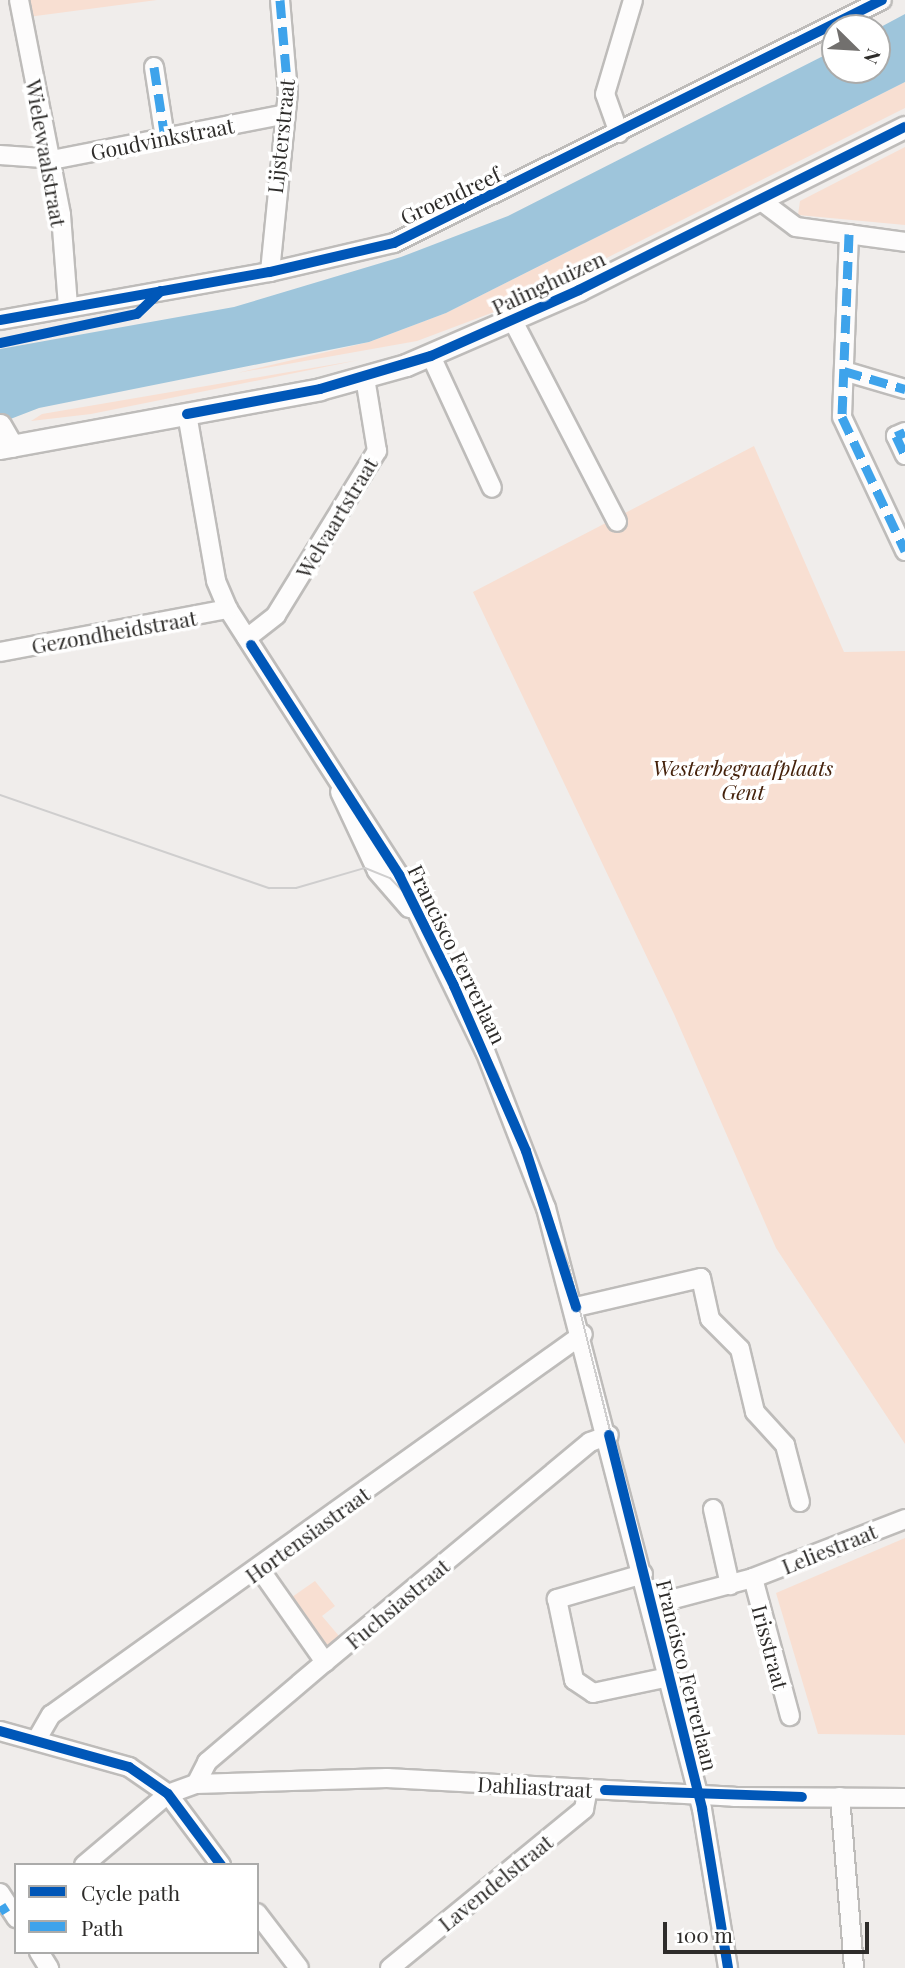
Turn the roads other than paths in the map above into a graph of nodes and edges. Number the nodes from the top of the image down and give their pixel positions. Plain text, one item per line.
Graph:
1 (19, 0) edge
2 (280, 0) edge
3 (633, 0) edge
4 (881, 0) edge
5 (154, 67) dead end
6 (281, 115) junction
7 (905, 127) edge
8 (619, 133) junction
9 (165, 138) junction
10 (0, 155) edge
11 (47, 158) junction
12 (760, 200) junction
13 (849, 234) junction
14 (905, 242) edge
15 (270, 272) junction
16 (68, 307) junction
17 (0, 320) edge
18 (513, 321) junction
19 (431, 356) junction
20 (844, 371) junction
21 (365, 377) junction
22 (905, 389) edge
23 (187, 414) junction
24 (905, 432) edge
25 (3, 437) edge
26 (905, 455) edge
27 (492, 488) dead end
28 (617, 522) dead end
29 (905, 551) edge
30 (228, 609) junction
31 (247, 638) junction
32 (0, 652) edge
33 (576, 1307) junction
34 (583, 1335) junction
35 (609, 1435) junction
36 (800, 1502) dead end
37 (713, 1510) dead end
38 (905, 1519) edge
39 (259, 1567) junction
40 (643, 1574) junction
41 (753, 1578) junction
42 (730, 1585) junction
43 (651, 1605) junction
44 (326, 1662) junction
45 (669, 1677) junction
46 (790, 1716) dead end
47 (0, 1731) edge
48 (37, 1739) junction
49 (196, 1784) junction
50 (588, 1789) junction
51 (168, 1794) junction
52 (698, 1795) junction
53 (840, 1797) junction
54 (905, 1798) edge
55 (86, 1863) edge
56 (220, 1863) edge
57 (259, 1916) edge
58 (299, 1968) edge
59 (390, 1968) edge
60 (728, 1968) edge
61 (854, 1968) edge

1 - 11 street, Wielewaalstraat
2 - 6 street, Lijsterstraat
3 - 8 street
4 - 8 street, Groendreef
5 - 9 street
6 - 9 street, Goudvinkstraat
6 - 15 street, Lijsterstraat
7 - 12 main road, Palinghuizen
8 - 15 street, Groendreef
9 - 11 street, Goudvinkstraat
10 - 11 street, Goudvinkstraat
11 - 16 street, Wielewaalstraat
12 - 13 street
12 - 18 main road, Palinghuizen
13 - 14 street
13 - 20 street
15 - 16 street, Groendreef
16 - 17 street, Groendreef
18 - 19 main road, Palinghuizen
18 - 28 street
19 - 21 main road, Palinghuizen
19 - 27 street
20 - 22 street
20 - 29 street
21 - 23 main road, Palinghuizen
21 - 31 street, Welvaartstraat
23 - 25 main road, Palinghuizen
23 - 30 street, Francisco Ferrerlaan
24 - 26 street
30 - 31 street, Francisco Ferrerlaan
30 - 32 street, Gezondheidstraat
31 - 33 street, Francisco Ferrerlaan
33 - 34 street, Francisco Ferrerlaan
33 - 36 street
34 - 35 street, Francisco Ferrerlaan
34 - 39 street, Hortensiastraat
35 - 40 street, Francisco Ferrerlaan
35 - 44 street, Fuchsiastraat
37 - 42 street
38 - 41 street, Leliestraat
39 - 44 street
39 - 48 street, Hortensiastraat
40 - 43 street, Francisco Ferrerlaan
40 - 45 street
41 - 42 street, Leliestraat
41 - 46 street, Irisstraat
42 - 43 street, Leliestraat
43 - 45 street, Francisco Ferrerlaan
44 - 49 street, Fuchsiastraat
45 - 52 street, Francisco Ferrerlaan
47 - 48 street
48 - 51 street
49 - 50 street, Dahliastraat
49 - 51 street, Dahliastraat
50 - 52 street, Dahliastraat
50 - 59 street, Lavendelstraat
51 - 55 street
51 - 56 street
52 - 53 street, Dahliastraat
52 - 60 street, Francisco Ferrerlaan
53 - 54 street, Dahliastraat
53 - 61 street
57 - 58 street

